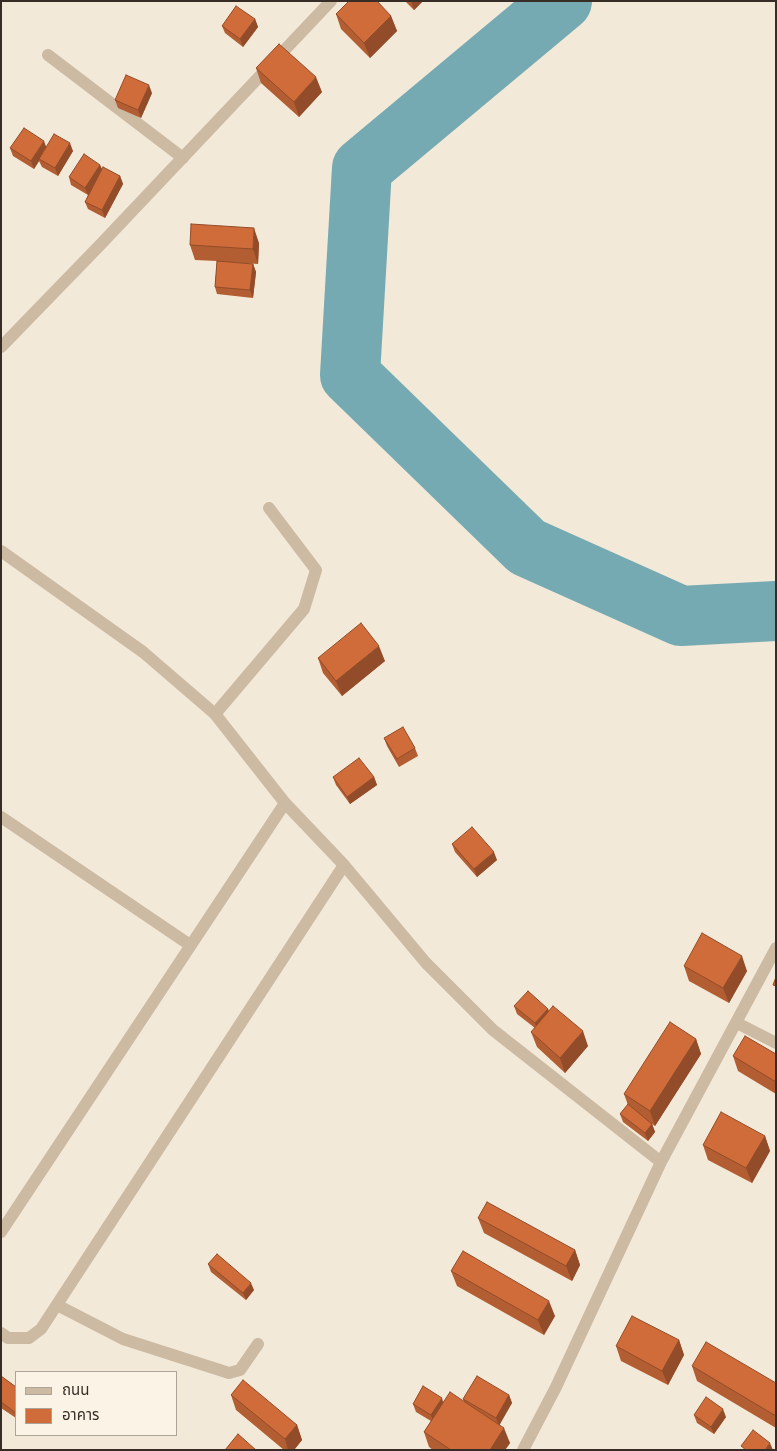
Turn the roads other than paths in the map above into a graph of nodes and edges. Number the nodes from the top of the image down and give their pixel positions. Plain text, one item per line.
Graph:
1 (331, 1) edge
2 (48, 55) dead end
3 (183, 158) junction
4 (1, 347) edge
5 (269, 508) dead end
6 (1, 551) edge
7 (215, 714) junction
8 (285, 803) junction
9 (1, 817) edge
10 (344, 865) junction
11 (190, 944) junction
12 (776, 948) edge
13 (737, 1023) junction
14 (776, 1043) edge
15 (662, 1162) junction
16 (1, 1232) edge
17 (57, 1305) junction
18 (1, 1333) edge
19 (258, 1344) dead end
20 (522, 1450) edge

1 - 3 street
2 - 3 street
3 - 4 street
5 - 7 street
6 - 7 street
7 - 8 street
8 - 10 street
8 - 11 street
9 - 11 street
10 - 15 street
10 - 17 street
11 - 16 street
12 - 13 street
13 - 14 street
13 - 15 street
15 - 20 street
17 - 18 street
17 - 19 street

